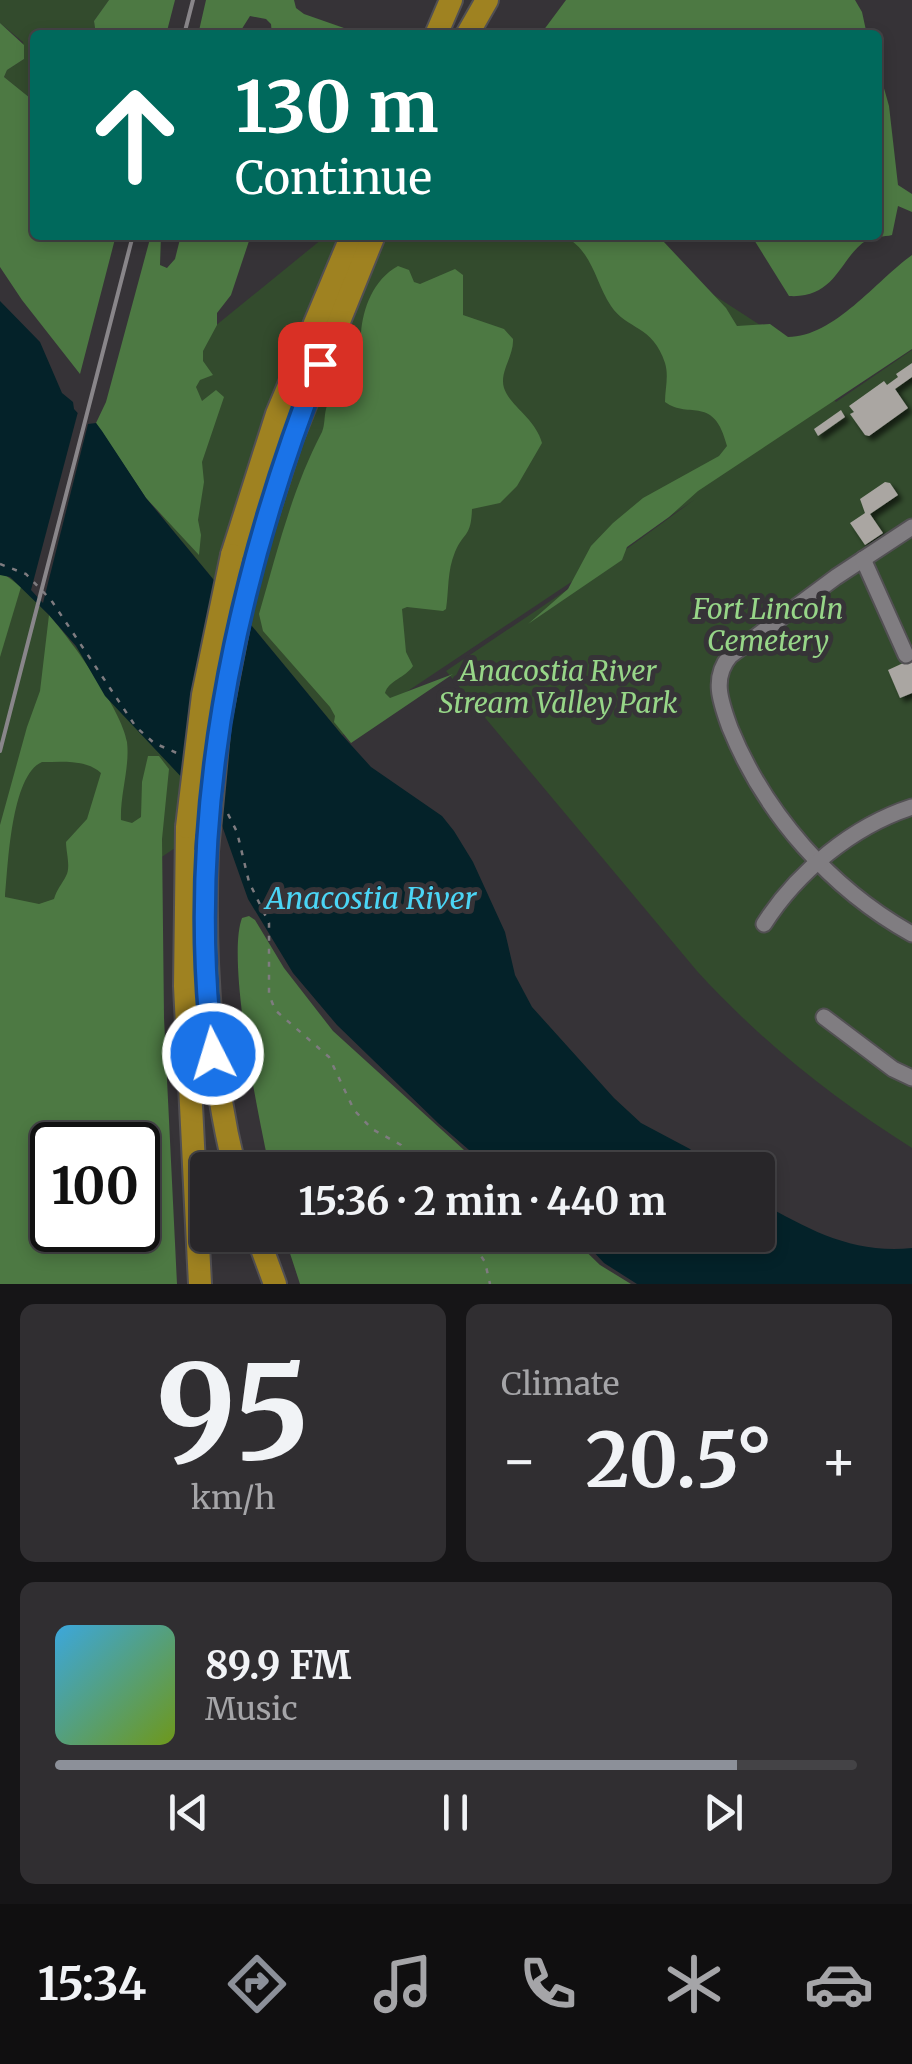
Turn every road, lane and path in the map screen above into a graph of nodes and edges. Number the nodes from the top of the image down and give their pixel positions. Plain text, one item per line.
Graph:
1 (451, 0) edge
2 (475, 0) edge
3 (487, 0) edge
4 (438, 30) edge
5 (465, 30) edge
6 (466, 30) edge
7 (350, 240) edge
8 (372, 240) edge
9 (912, 527) edge
10 (864, 559) junction
11 (0, 564) edge
12 (906, 656) dead end
13 (188, 761) dead end
14 (912, 807) edge
15 (225, 809) dead end
16 (820, 861) junction
17 (764, 924) dead end
18 (912, 934) edge
19 (824, 1017) dead end
20 (912, 1078) edge
21 (194, 1152) edge
22 (232, 1152) edge
23 (404, 1152) edge
24 (199, 1252) edge
25 (204, 1252) edge
26 (258, 1252) edge
27 (262, 1252) edge
28 (478, 1252) edge
29 (200, 1284) edge
30 (208, 1284) edge
31 (264, 1284) edge
32 (275, 1284) edge
33 (490, 1284) edge

1 - 4 highway
2 - 5 highway
3 - 6 highway
7 - 21 highway, bridge
8 - 22 highway, bridge
9 - 10 lane
10 - 12 lane
10 - 16 lane
11 - 13 path
14 - 16 lane
15 - 23 path
16 - 17 lane
16 - 18 lane
19 - 20 lane
24 - 29 highway
25 - 30 highway
26 - 31 highway
27 - 32 highway
28 - 33 path

